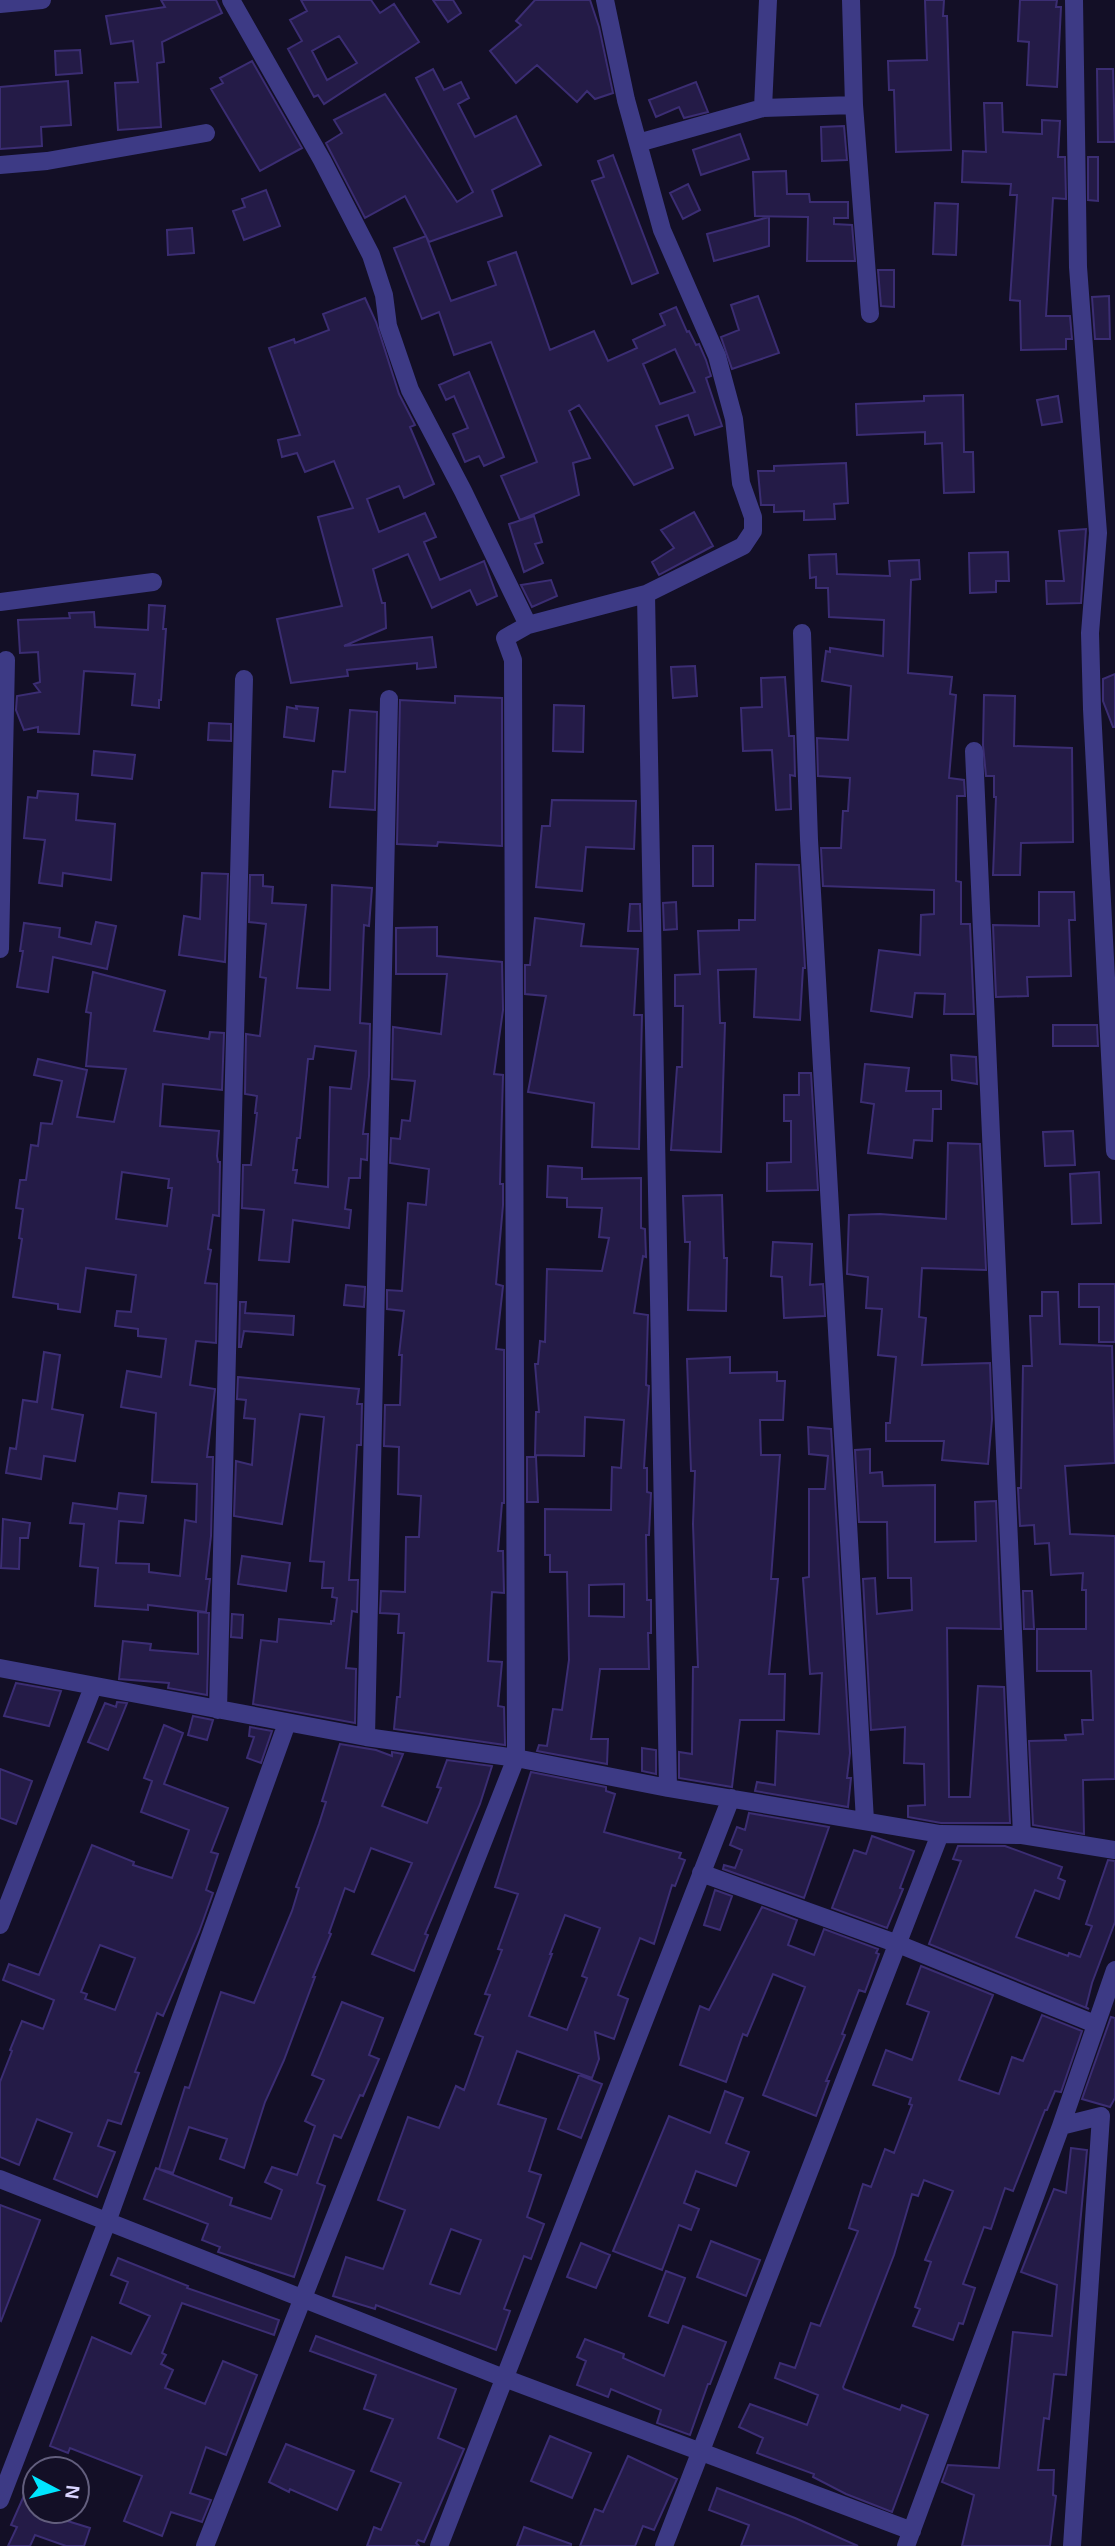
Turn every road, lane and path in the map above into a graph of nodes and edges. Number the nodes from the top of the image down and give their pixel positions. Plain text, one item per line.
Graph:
1 (43, 0) edge
2 (231, 0) edge
3 (605, 0) edge
4 (768, 0) edge
5 (851, 0) edge
6 (1074, 0) edge
7 (0, 4) edge
8 (854, 105) junction
9 (762, 108) junction
10 (206, 133) dead end
11 (638, 143) junction
12 (0, 165) edge
13 (870, 314) dead end
14 (153, 582) dead end
15 (646, 594) junction
16 (0, 602) edge
17 (528, 625) junction
18 (802, 633) dead end
19 (6, 660) dead end
20 (244, 679) dead end
21 (389, 699) dead end
22 (974, 751) dead end
23 (0, 949) edge
24 (1115, 1152) edge
25 (0, 1668) edge
26 (93, 1686) junction
27 (218, 1710) junction
28 (286, 1723) junction
29 (366, 1737) junction
30 (516, 1758) junction
31 (668, 1788) junction
32 (731, 1798) junction
33 (865, 1821) junction
34 (940, 1834) junction
35 (1022, 1835) junction
36 (1115, 1850) edge
37 (701, 1873) junction
38 (0, 1925) edge
39 (898, 1944) junction
40 (1115, 1970) edge
41 (1109, 2003) edge
42 (1095, 2024) junction
43 (1108, 2116) edge
44 (1061, 2126) junction
45 (0, 2179) edge
46 (107, 2222) junction
47 (301, 2298) junction
48 (504, 2378) junction
49 (701, 2453) junction
50 (0, 2500) edge
51 (909, 2538) edge
52 (205, 2546) edge
53 (439, 2546) edge
54 (664, 2546) edge
55 (1072, 2546) edge

1 - 7 street
2 - 17 street
3 - 11 street
4 - 9 street
5 - 8 street
6 - 24 street
8 - 9 street
8 - 13 street
9 - 11 street
10 - 12 street
11 - 15 street
14 - 16 street
15 - 17 street
15 - 31 street
17 - 30 street
18 - 33 street
19 - 23 street
20 - 27 street
21 - 29 street
22 - 35 street
25 - 26 street
26 - 27 street
26 - 38 street
27 - 28 street
28 - 29 street
28 - 46 street
29 - 30 street
30 - 31 street
30 - 47 street
31 - 32 street
32 - 33 street
32 - 37 street
33 - 34 street
34 - 35 street
34 - 39 street
35 - 36 street
37 - 39 street
37 - 48 street
39 - 42 street
39 - 49 street
40 - 41 street
41 - 42 street
42 - 44 street
43 - 44 street
43 - 55 street
44 - 51 street
45 - 46 street
46 - 47 street
46 - 50 street
47 - 48 street
47 - 52 street
48 - 49 street
48 - 53 street
49 - 51 street
49 - 54 street

